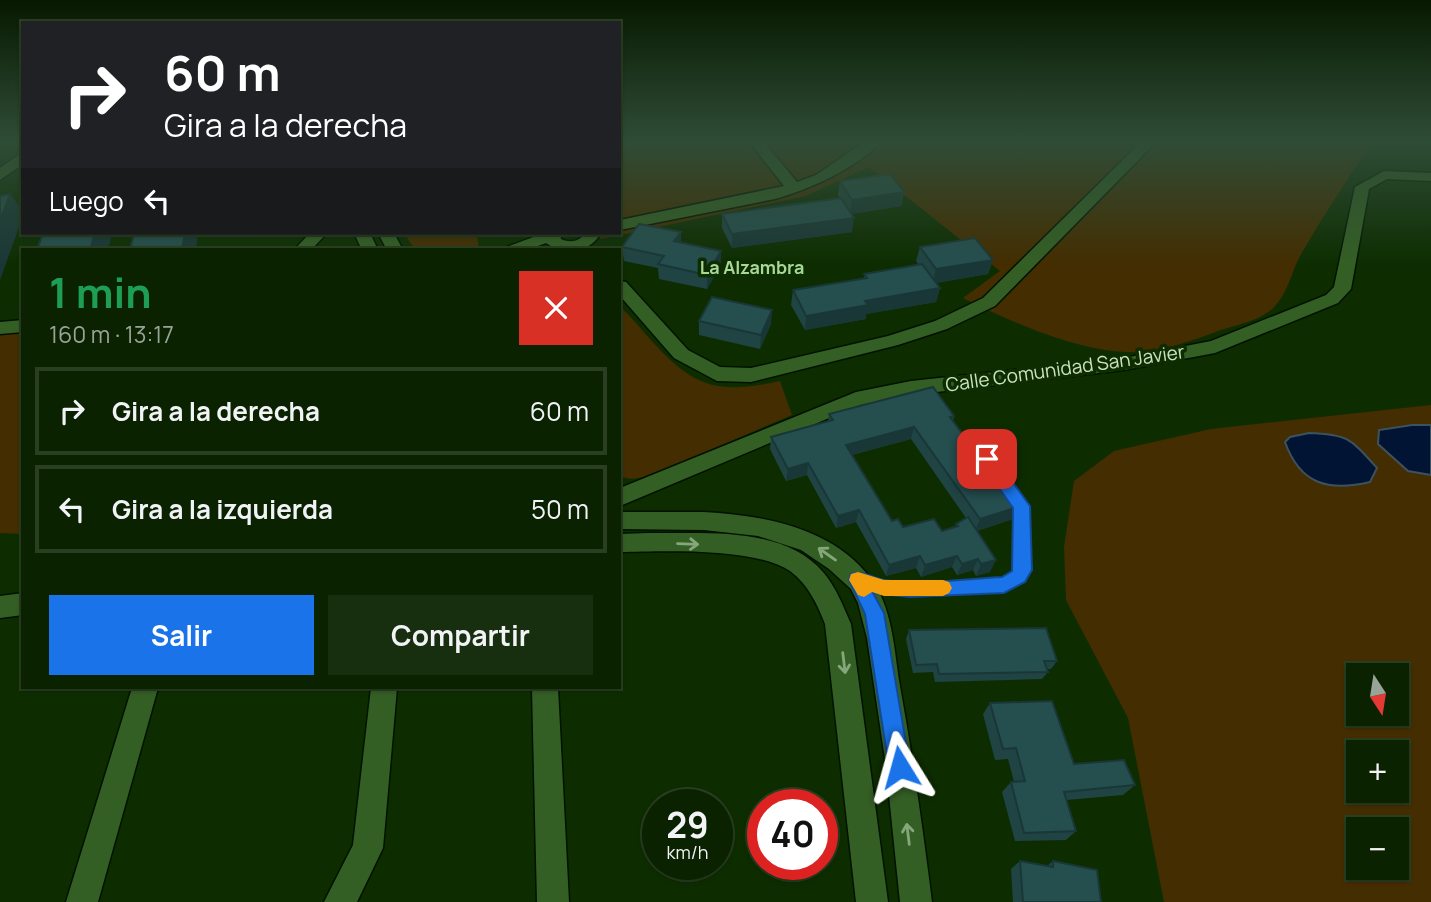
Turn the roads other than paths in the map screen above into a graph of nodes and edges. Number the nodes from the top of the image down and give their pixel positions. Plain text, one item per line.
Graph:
1 (789, 182) edge
2 (810, 182) edge
3 (1110, 182) edge
4 (1371, 182) edge
5 (794, 188) junction
6 (621, 225) edge
7 (317, 235) edge
8 (551, 241) edge
9 (588, 242) edge
10 (304, 248) edge
11 (521, 248) edge
12 (621, 287) edge
13 (21, 326) edge
14 (0, 328) edge
15 (987, 459) dead end
16 (621, 517) edge
17 (621, 518) edge
18 (621, 518) edge
19 (858, 580) junction
20 (21, 604) edge
21 (0, 607) edge
22 (145, 689) edge
23 (384, 689) edge
24 (545, 689) edge
25 (82, 902) edge
26 (340, 902) edge
27 (553, 902) edge
28 (872, 902) edge
29 (916, 902) edge

1 - 5 street
2 - 5 street
3 - 12 street
4 - 16 street, Calle Comunidad San Javier
5 - 6 street
7 - 10 street
8 - 9 street
8 - 11 street
13 - 14 street
15 - 19 lane
19 -> 17 street
18 -> 28 street
29 -> 19 street
20 - 21 street
22 - 25 street
23 - 26 street
24 - 27 street

